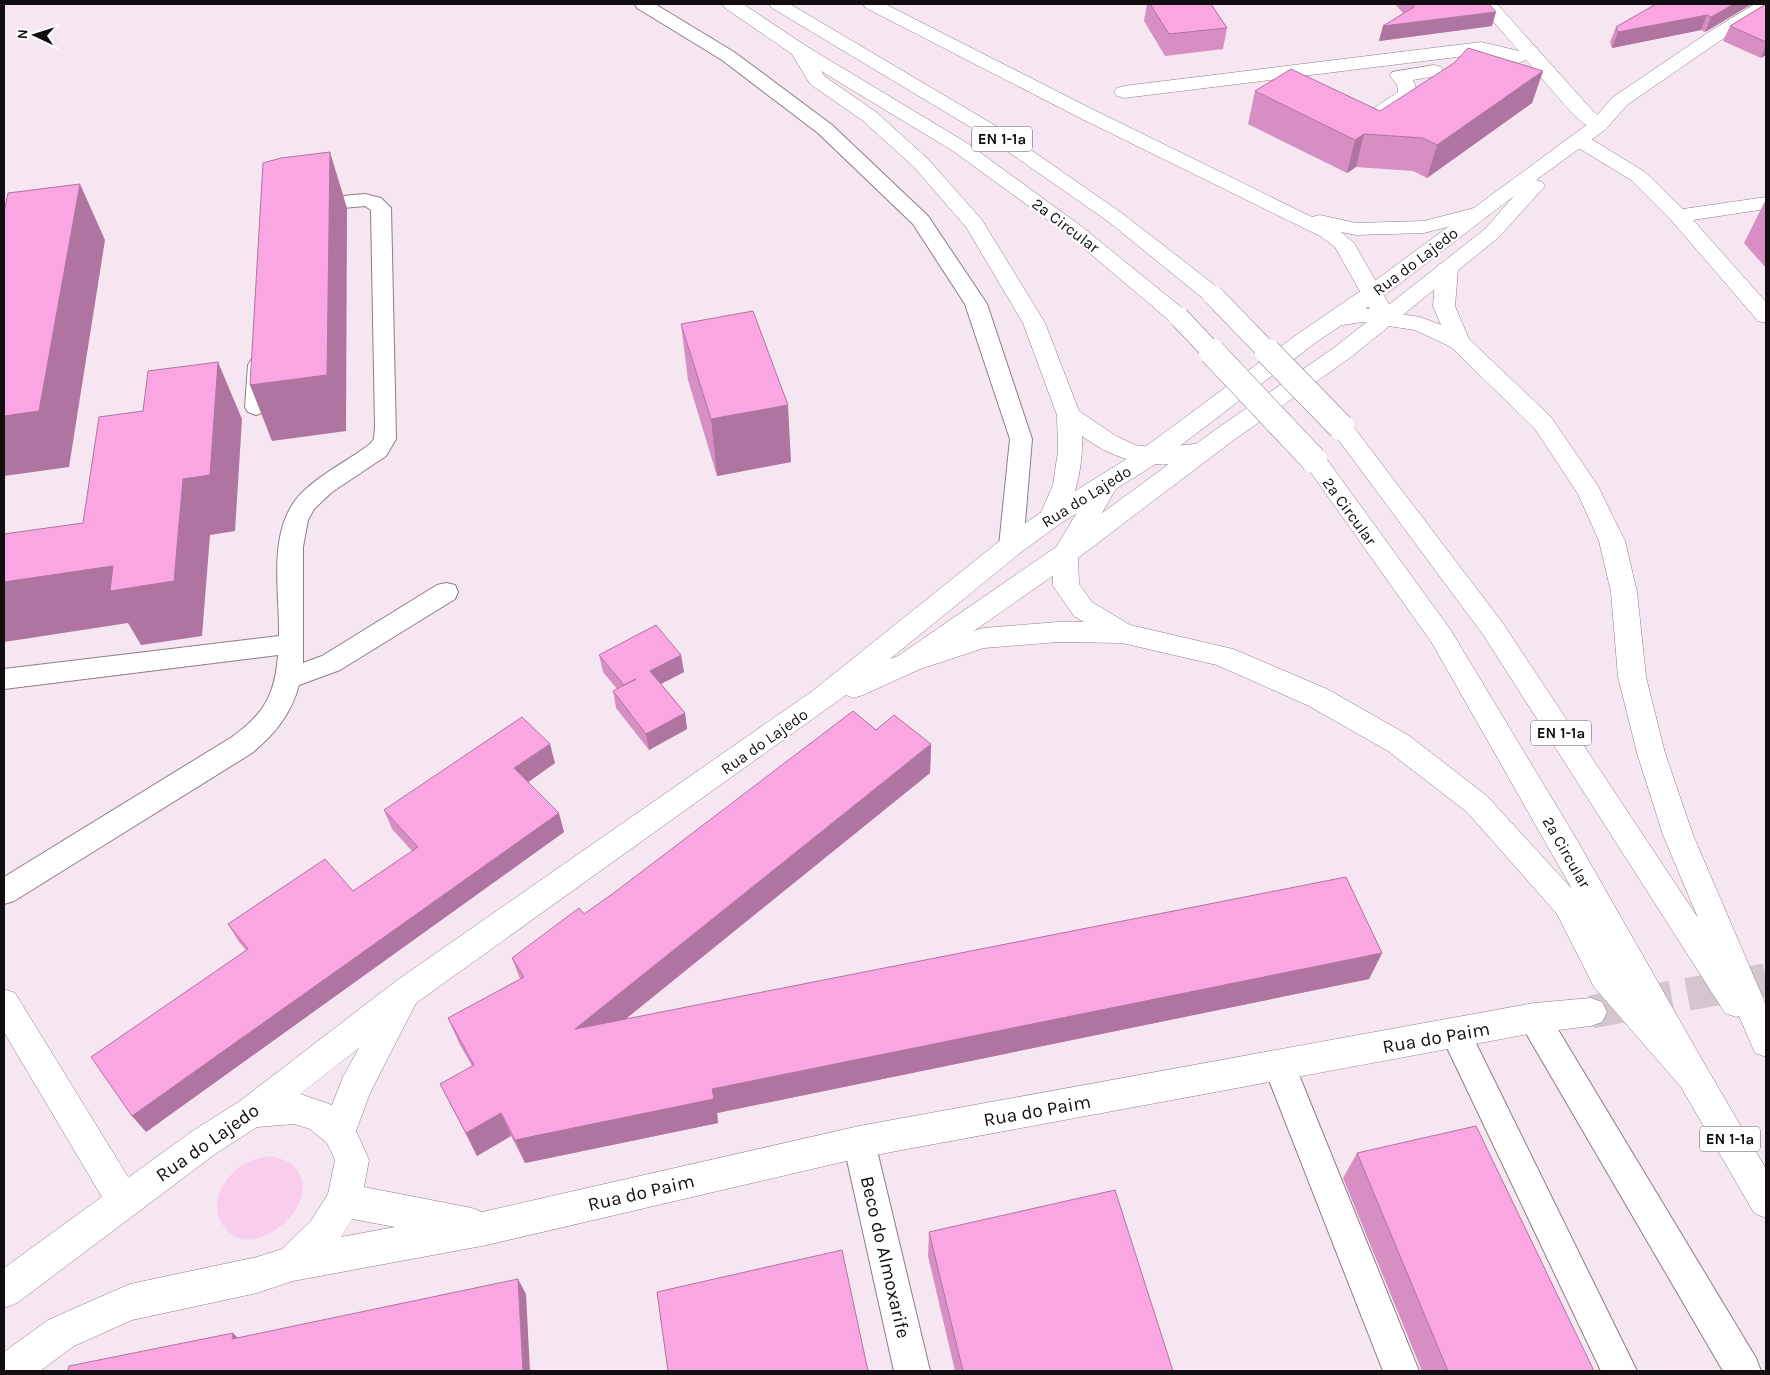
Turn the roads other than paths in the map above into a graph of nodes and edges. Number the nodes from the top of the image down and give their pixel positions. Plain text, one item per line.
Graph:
1 (644, 4) edge
2 (731, 4) edge
3 (778, 4) edge
4 (872, 4) edge
5 (1487, 4) edge
6 (1766, 5) edge
7 (799, 50) junction
8 (1526, 56) junction
9 (1399, 76) junction
10 (1320, 86) edge
11 (1124, 92) dead end
12 (1358, 118) edge
13 (1599, 125) junction
14 (1579, 140) junction
15 (1766, 203) edge
16 (291, 207) edge
17 (1478, 213) junction
18 (1288, 214) junction
19 (1678, 216) junction
20 (1447, 269) junction
21 (1373, 293) junction
22 (1766, 316) edge
23 (1386, 318) junction
24 (1336, 319) junction
25 (1459, 342) junction
26 (260, 348) edge
27 (256, 407) edge
28 (1069, 415) junction
29 (1203, 451) junction
30 (1150, 456) junction
31 (1108, 482) junction
32 (1052, 516) junction
33 (1012, 546) junction
34 (1065, 554) junction
35 (446, 592) dead end
36 (1122, 633) junction
37 (291, 644) junction
38 (908, 663) junction
39 (4, 679) edge
40 (288, 679) junction
41 (822, 700) junction
42 (4, 892) edge
43 (408, 991) junction
44 (4, 1003) edge
45 (1591, 1012) tunnel mouth
46 (1534, 1018) junction
47 (1455, 1033) junction
48 (1766, 1042) edge
49 (1766, 1050) edge
50 (1279, 1065) junction
51 (1693, 1076) junction
52 (252, 1112) junction
53 (339, 1132) junction
54 (859, 1142) junction
55 (344, 1200) junction
56 (1766, 1201) edge
57 (124, 1202) junction
58 (487, 1228) junction
59 (293, 1263) junction
60 (4, 1290) edge
61 (9, 1371) edge
62 (912, 1371) edge
63 (1401, 1371) edge
64 (1619, 1371) edge
65 (1744, 1371) edge

1 - 33 lane
2 - 7 main road, 2ª Circular / EN 1-1ª
3 - 49 main road, 2ª Circular / EN 1-1ª, bridge
4 - 18 main road
5 - 8 main road
6 - 13 main road, Rua do Lajedo
7 - 28 main road
7 - 51 main road, 2ª Circular / EN 1-1ª, bridge
8 - 9 main road
8 - 11 main road
8 - 13 main road
9 - 10 main road
9 - 12 main road
13 - 14 main road, Rua do Lajedo
14 - 17 main road, Rua do Lajedo
14 - 19 main road
14 - 20 main road
15 - 19 main road
16 - 37 lane
17 - 18 main road
17 - 21 main road, Rua do Lajedo
18 - 21 main road
19 - 22 main road
20 - 23 main road
20 - 25 main road
21 - 23 main road
21 - 24 main road, Rua do Lajedo
23 - 24 main road
23 - 25 main road
23 - 29 main road
24 - 30 main road, Rua do Lajedo
25 - 48 main road
26 - 27 lane
28 - 30 main road
28 - 32 main road
29 - 30 main road
29 - 34 main road
30 - 31 main road, Rua do Lajedo
31 - 32 main road, Rua do Lajedo
31 - 34 main road
32 - 33 main road, Rua do Lajedo
33 - 41 main road, Rua do Lajedo
34 - 36 main road
34 - 38 main road
35 - 40 lane
36 - 38 main road
36 - 51 main road
37 - 39 lane
37 - 40 lane
38 - 41 main road
40 - 42 lane
41 - 43 main road, Rua do Lajedo
43 - 52 main road, Rua do Lajedo
43 - 53 main road, Rua do Lajedo
44 - 57 main road
45 - 46 main road, Rua do Paim
46 - 47 main road, Rua do Paim
46 - 65 lane
47 - 50 main road, Rua do Paim
47 - 64 lane
50 - 54 main road, Rua do Paim
50 - 63 lane
51 - 56 main road, 2ª Circular / EN 1-1ª
52 - 53 main road
52 - 57 main road, Rua do Lajedo
53 - 55 main road
54 - 58 main road, Rua do Paim
54 - 62 lane, Beco do Almoxarife
55 - 58 main road, Rua do Paim
55 - 59 main road
57 - 60 main road, Rua do Lajedo
58 - 59 main road, Rua do Paim
59 - 61 main road, Rua do Paim

